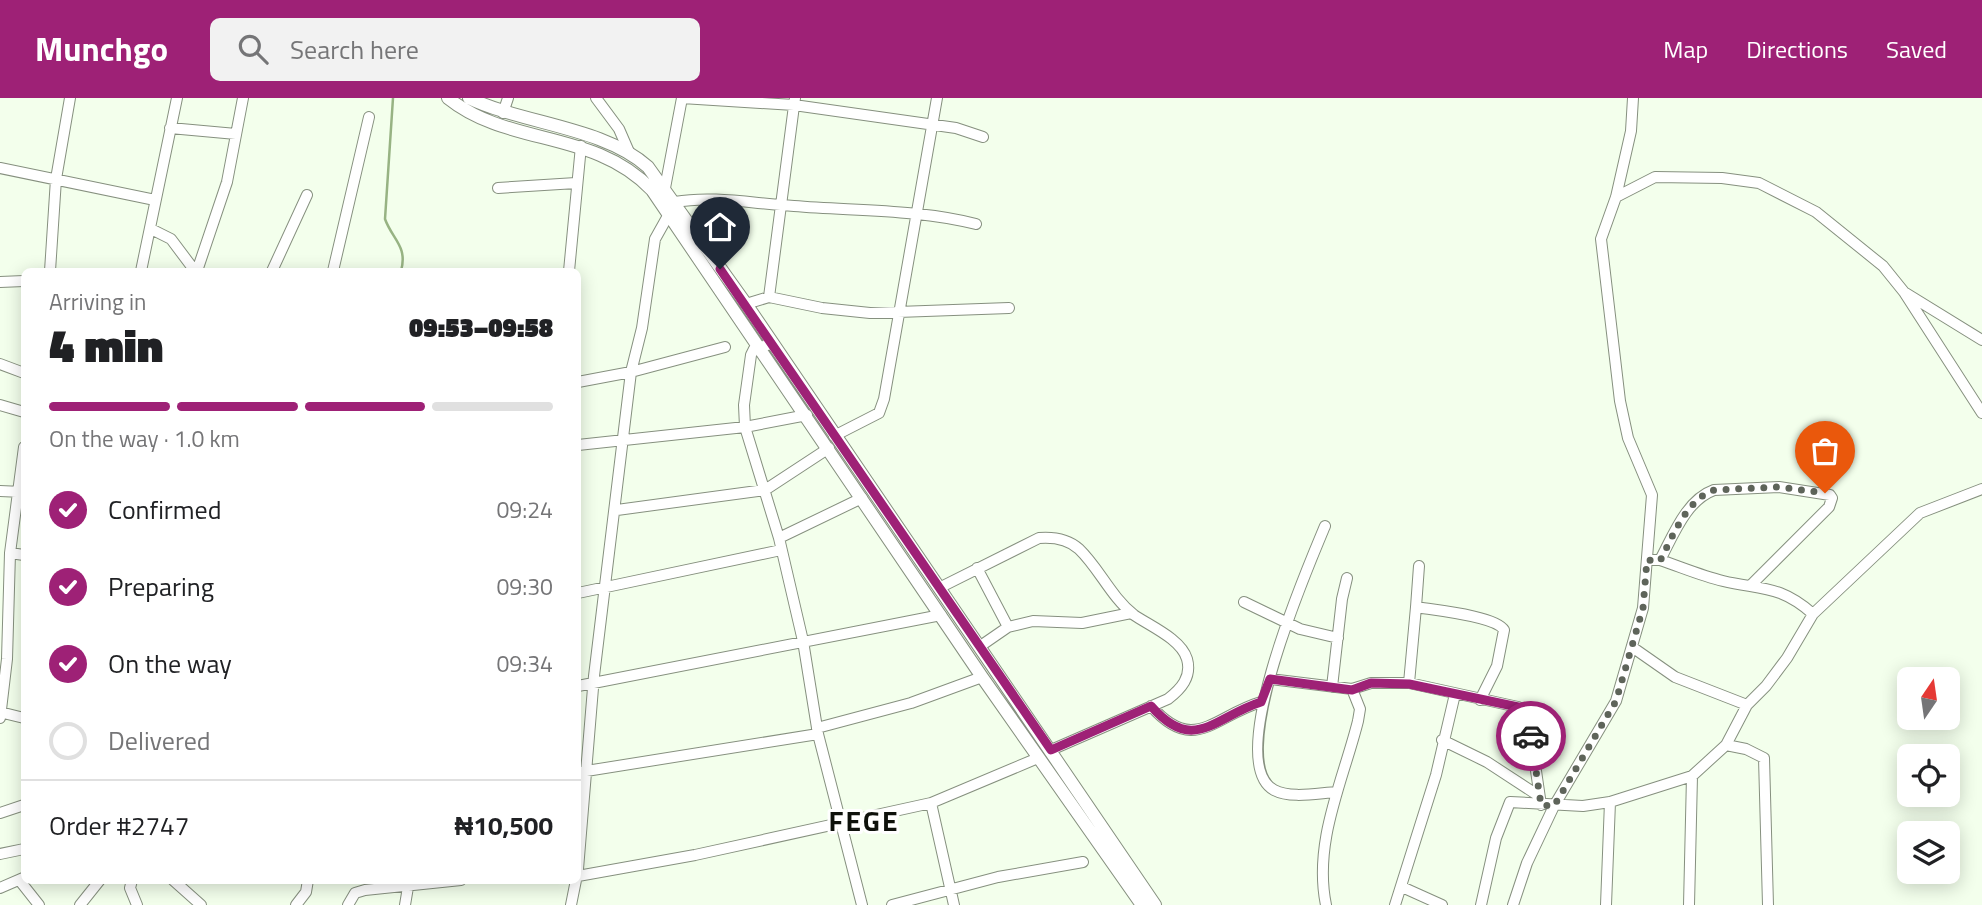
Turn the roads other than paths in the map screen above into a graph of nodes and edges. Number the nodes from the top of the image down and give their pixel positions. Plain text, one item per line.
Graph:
1 (70, 98) edge
2 (177, 98) edge
3 (243, 98) edge
4 (448, 98) edge
5 (469, 98) edge
6 (508, 98) edge
7 (596, 98) edge
8 (682, 98) edge
9 (937, 98) edge
10 (1633, 98) edge
11 (794, 102) edge
12 (503, 113) junction
13 (369, 117) dead end
14 (933, 126) junction
15 (170, 128) junction
16 (236, 134) junction
17 (982, 137) dead end
18 (581, 146) junction
19 (629, 152) junction
20 (0, 168) edge
21 (56, 179) junction
22 (576, 183) junction
23 (498, 188) dead end
24 (665, 188) junction
25 (307, 195) dead end
26 (1616, 197) junction
27 (155, 200) junction
28 (781, 205) junction
29 (672, 208) junction
30 (915, 216) junction
31 (976, 224) dead end
32 (151, 229) junction
33 (50, 268) edge
34 (142, 268) edge
35 (194, 268) edge
36 (197, 268) edge
37 (273, 268) edge
38 (334, 268) edge
39 (569, 268) edge
40 (21, 281) edge
41 (0, 282) edge
42 (1904, 292) junction
43 (769, 297) junction
44 (746, 304) junction
45 (1009, 308) dead end
46 (900, 314) junction
47 (1982, 340) edge
48 (767, 346) junction
49 (725, 347) dead end
50 (0, 364) edge
51 (21, 372) edge
52 (631, 372) junction
53 (581, 381) edge
54 (0, 405) edge
55 (21, 411) edge
56 (1982, 413) edge
57 (807, 415) junction
58 (745, 427) junction
59 (622, 441) junction
60 (831, 442) junction
61 (581, 445) edge
62 (1982, 489) edge
63 (765, 490) junction
64 (0, 491) edge
65 (21, 492) edge
66 (862, 498) junction
67 (617, 510) junction
68 (1325, 526) dead end
69 (780, 544) junction
70 (10, 553) junction
71 (21, 555) edge
72 (1647, 560) junction
73 (1660, 561) junction
74 (1419, 566) dead end
75 (977, 568) junction
76 (1347, 578) dead end
77 (1752, 584) junction
78 (607, 587) junction
79 (939, 588) junction
80 (581, 592) edge
81 (1244, 602) dead end
82 (1416, 607) junction
83 (1131, 612) junction
84 (1814, 614) junction
85 (941, 615) junction
86 (1288, 624) junction
87 (1008, 627) junction
88 (1338, 638) junction
89 (803, 641) junction
90 (1632, 646) junction
91 (979, 648) junction
92 (1270, 679) junction
93 (594, 682) junction
94 (986, 682) junction
95 (1002, 683) junction
96 (1409, 684) junction
97 (581, 685) edge
98 (1332, 687) junction
99 (1352, 690) junction
100 (1455, 694) junction
101 (1, 697) edge
102 (1480, 700) junction
103 (1261, 702) junction
104 (1747, 705) junction
105 (1151, 706) junction
106 (0, 712) edge
107 (21, 717) edge
108 (0, 718) edge
109 (817, 731) junction
110 (1442, 740) junction
111 (1726, 746) junction
112 (1051, 750) junction
113 (1038, 758) junction
114 (581, 771) edge
115 (1692, 776) junction
116 (1337, 792) junction
117 (1540, 801) junction
118 (1610, 802) junction
119 (931, 803) junction
120 (21, 806) edge
121 (1554, 806) junction
122 (0, 813) edge
123 (841, 824) junction
124 (21, 850) edge
125 (0, 855) edge
126 (1083, 862) dead end
127 (581, 877) edge
128 (21, 879) edge
129 (25, 884) edge
130 (97, 884) edge
131 (130, 884) edge
132 (177, 884) edge
133 (307, 884) edge
134 (425, 884) edge
135 (576, 884) edge
136 (408, 887) junction
137 (1402, 887) junction
138 (0, 888) edge
139 (950, 890) junction
140 (199, 904) edge
141 (39, 905) edge
142 (80, 905) edge
143 (137, 905) edge
144 (296, 905) edge
145 (348, 905) edge
146 (405, 905) edge
147 (571, 905) edge
148 (862, 905) edge
149 (892, 905) edge
150 (954, 905) edge
151 (1142, 905) edge
152 (1155, 905) edge
153 (1326, 905) edge
154 (1395, 905) edge
155 (1442, 905) edge
156 (1482, 905) edge
157 (1513, 905) edge
158 (1606, 905) edge
159 (1689, 905) edge
160 (1768, 905) edge

1 - 21 street
2 - 15 street
3 - 16 street
4 - 18 main road
5 - 12 main road
6 - 12 street
7 - 19 street
8 - 11 street
8 - 24 street
9 - 14 street
10 - 26 street
11 - 14 street
11 - 28 street
12 - 19 main road
13 - 38 street
14 - 17 street
14 - 30 street
15 - 16 street
15 - 27 street
16 - 36 street
18 - 22 street
18 - 29 main road
19 - 24 main road
20 - 21 street
21 - 27 street
21 - 33 street
22 - 23 street
22 - 39 street
24 - 29 main road
25 - 37 street
26 - 42 street
26 - 72 street
27 - 32 street
28 - 29 street
28 - 30 street
28 - 43 street
29 - 44 main road
29 - 48 main road
29 - 52 street
30 - 31 street
30 - 46 street
32 - 34 street
32 - 35 street
40 - 41 street
42 - 47 street
42 - 56 street
43 - 44 street
43 - 46 street
44 - 48 main road
45 - 46 street
46 - 60 street
48 - 57 main road
48 - 58 street
48 - 60 main road
49 - 52 street
50 - 51 street
52 - 53 street
52 - 59 street
54 - 55 street
57 - 58 street
57 - 60 main road
58 - 59 street
58 - 63 street
59 - 61 street
59 - 67 street
60 - 63 street
60 - 66 main road
60 - 79 main road
62 - 84 street
63 - 67 street
63 - 69 street
64 - 65 street
65 - 70 street
66 - 69 street
66 - 85 main road
67 - 78 street
68 - 86 street
69 - 78 street
69 - 89 street
70 - 71 street
70 - 101 street
72 - 73 street
72 - 90 street
73 - 77 street
73 - 77 street
74 - 82 street
75 - 79 street
75 - 83 street
75 - 87 street
76 - 88 street
77 - 84 street
78 - 80 street
78 - 93 street
79 - 91 main road
81 - 86 street
82 - 96 street
82 - 102 street
83 - 87 street
83 - 105 street
84 - 104 street
85 - 89 street
85 - 94 main road
86 - 88 street
86 - 92 street
87 - 91 street
88 - 98 street
89 - 93 street
89 - 109 street
90 - 104 street
90 - 121 street
91 - 95 main road
92 - 98 street
92 - 103 street
93 - 97 street
93 - 114 street
94 - 95 main road
94 - 109 street
94 - 113 main road
95 - 112 main road
96 - 99 street
96 - 100 street
98 - 99 street
99 - 116 street
100 - 102 street
100 - 110 street
101 - 106 street
102 - 117 street
103 - 105 street
103 - 116 street
104 - 111 street
105 - 112 street
106 - 107 street
106 - 108 street
109 - 114 street
109 - 123 street
110 - 117 street
110 - 137 street
111 - 115 street
111 - 160 street
112 - 152 main road
113 - 119 street
113 - 151 main road
115 - 118 street
115 - 159 street
116 - 153 street
117 - 121 street
117 - 156 street
118 - 121 street
118 - 158 street
119 - 123 street
119 - 139 street
120 - 122 street
121 - 157 street
123 - 127 street
123 - 148 street
124 - 125 street
126 - 139 street
128 - 138 street
129 - 141 street
130 - 142 street
131 - 143 street
132 - 140 street
133 - 144 street
134 - 136 street
135 - 147 street
136 - 145 street
136 - 146 street
137 - 154 street
137 - 155 street
139 - 149 street
139 - 150 street

